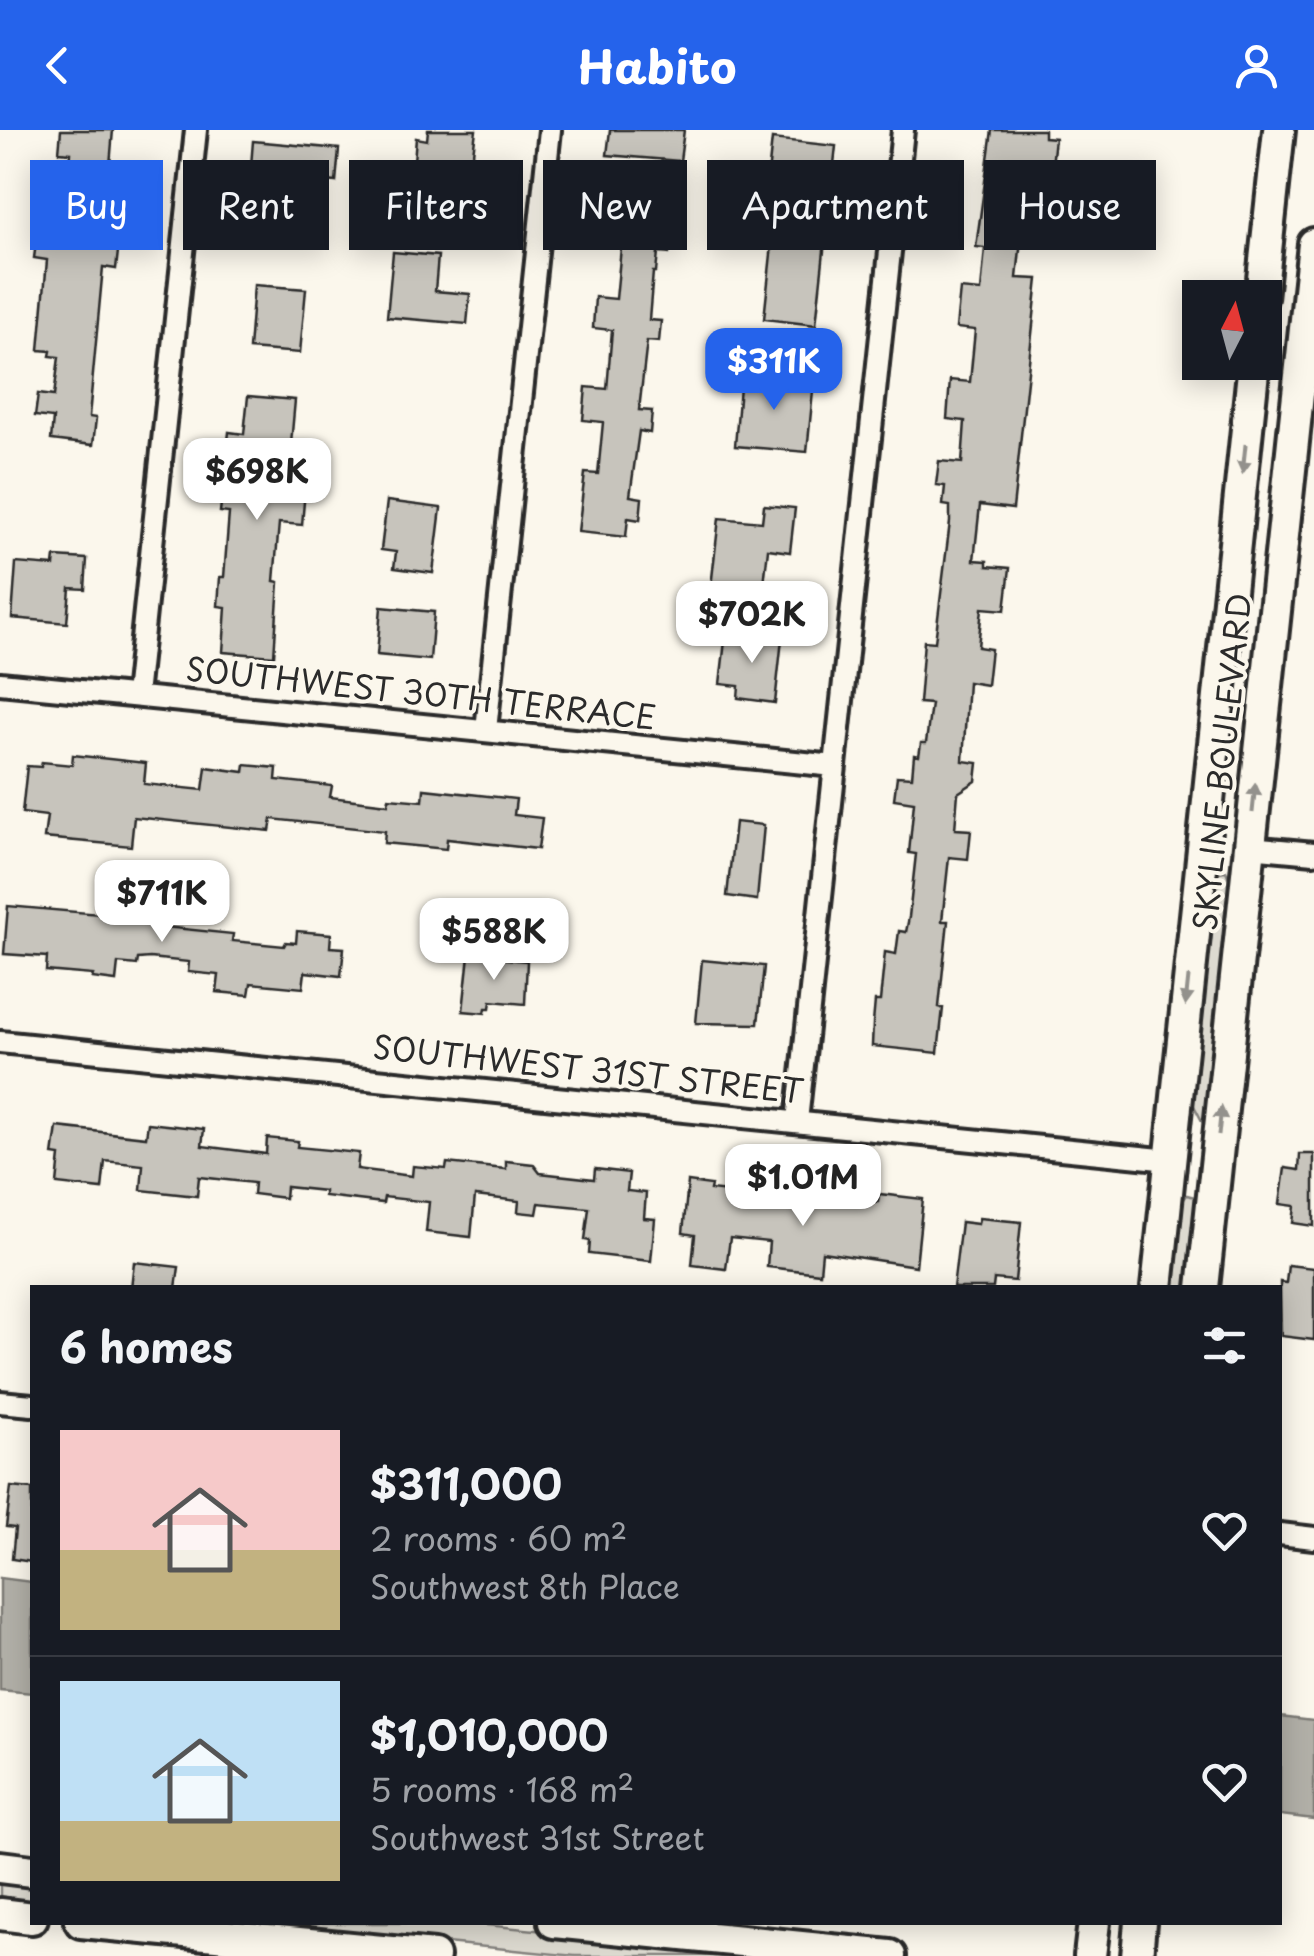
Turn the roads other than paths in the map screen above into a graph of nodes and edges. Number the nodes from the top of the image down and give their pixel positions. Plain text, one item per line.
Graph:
1 (196, 130) edge
2 (550, 130) edge
3 (902, 130) edge
4 (1280, 130) edge
5 (1314, 244) edge
6 (1263, 280) edge
7 (1252, 380) edge
8 (0, 682) edge
9 (136, 696) junction
10 (486, 730) junction
11 (835, 766) junction
12 (1203, 842) junction
13 (1248, 847) junction
14 (1314, 853) edge
15 (0, 1042) edge
16 (797, 1121) junction
17 (1170, 1160) junction
18 (1216, 1164) junction
19 (1157, 1285) edge
20 (1204, 1285) edge
21 (0, 1402) edge
22 (30, 1405) edge
23 (1282, 1534) edge
24 (1314, 1538) edge
25 (0, 1867) edge
26 (30, 1870) edge
27 (0, 1914) edge
28 (30, 1918) edge
29 (111, 1925) edge
30 (584, 1925) edge
31 (1094, 1925) edge
32 (1140, 1925) edge
33 (238, 1938) edge
34 (434, 1956) edge
35 (890, 1956) edge
36 (1090, 1956) edge
37 (1137, 1956) edge

1 - 9 street
2 - 10 street
3 - 11 street
4 - 6 street
13 -> 5 street, SKYLINE BOULEVARD
7 -> 12 street, SKYLINE BOULEVARD
8 - 9 street, SOUTHWEST 30TH TERRACE
9 - 10 street, SOUTHWEST 30TH TERRACE
10 - 11 street, SOUTHWEST 30TH TERRACE
11 - 16 street
12 - 13 street
12 -> 17 street, SKYLINE BOULEVARD
13 - 14 street
18 -> 13 street, SKYLINE BOULEVARD
15 - 16 street, SOUTHWEST 31ST STREET
16 - 17 street, SOUTHWEST 31ST STREET
17 - 18 street
17 - 19 street, SKYLINE BOULEVARD
18 - 20 street, SKYLINE BOULEVARD
21 - 22 street
23 - 24 street
25 - 26 street
27 - 28 street
29 - 33 street
30 - 35 street
31 - 36 street
32 - 37 street
33 - 34 street

